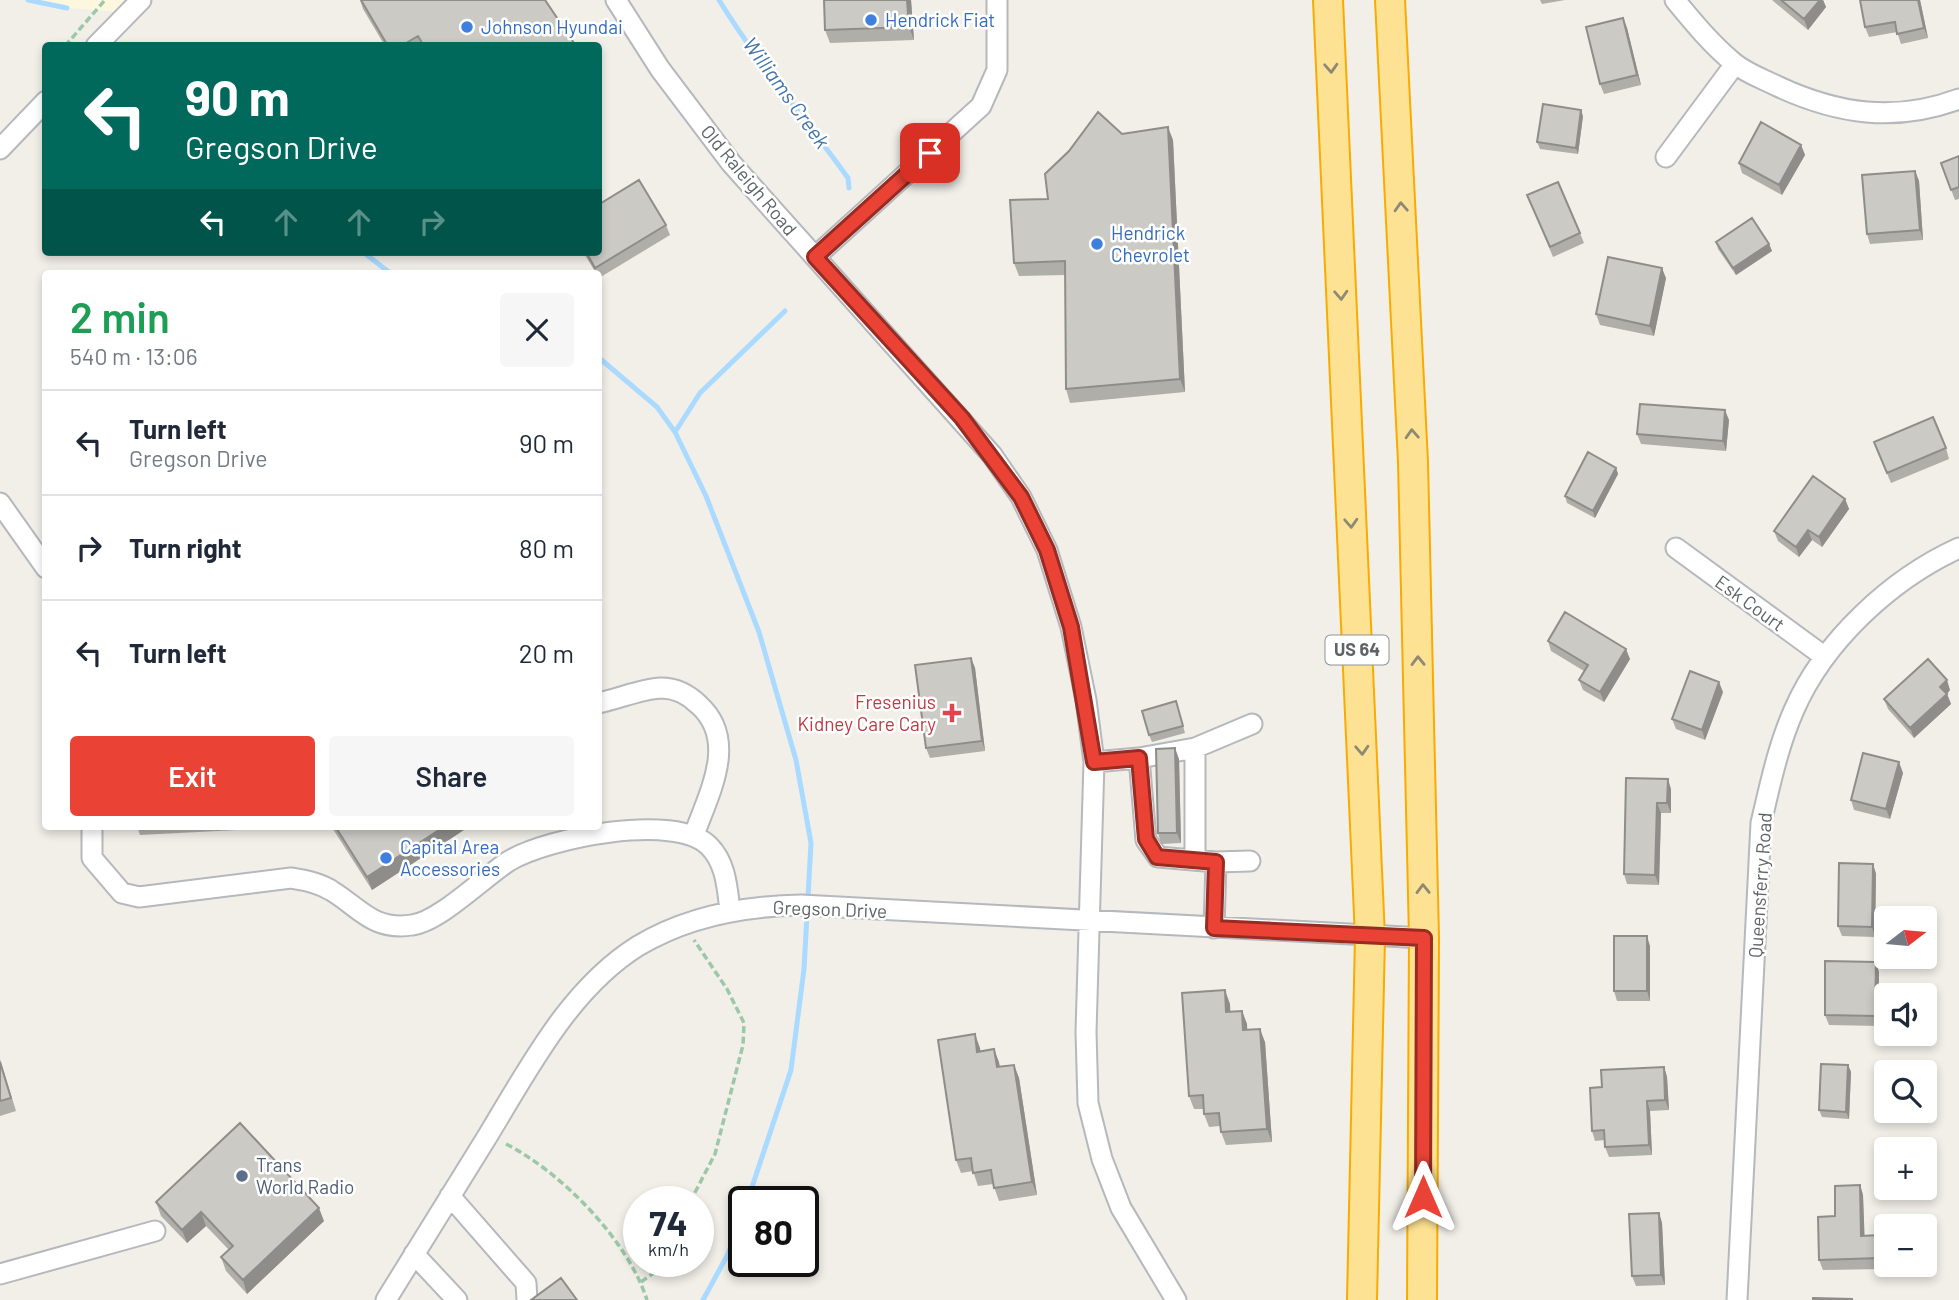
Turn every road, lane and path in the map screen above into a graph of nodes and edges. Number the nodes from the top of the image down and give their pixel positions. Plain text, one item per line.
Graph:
1 (105, 0) edge
2 (141, 0) edge
3 (616, 0) edge
4 (997, 0) edge
5 (1328, 0) edge
6 (1390, 0) edge
7 (1675, 0) edge
8 (68, 42) edge
9 (100, 42) edge
10 (1735, 64) junction
11 (1959, 99) edge
12 (42, 105) edge
13 (0, 149) edge
14 (1666, 157) dead end
15 (815, 257) junction
16 (0, 503) edge
17 (1676, 548) dead end
18 (1959, 548) edge
19 (42, 559) edge
20 (1825, 657) junction
21 (602, 703) edge
22 (1252, 724) dead end
23 (1195, 748) junction
24 (1094, 762) junction
25 (1163, 772) junction
26 (1169, 801) junction
27 (1170, 825) junction
28 (92, 830) edge
29 (694, 835) junction
30 (1195, 860) junction
31 (1250, 861) dead end
32 (1216, 862) junction
33 (730, 910) junction
34 (1090, 922) junction
35 (1214, 928) junction
36 (1370, 937) junction
37 (693, 938) dead end
38 (1424, 938) junction
39 (506, 1144) dead end
40 (698, 1186) edge
41 (450, 1196) junction
42 (155, 1231) dead end
43 (415, 1254) junction
44 (0, 1274) edge
45 (649, 1277) edge
46 (641, 1282) junction
47 (386, 1300) edge
48 (457, 1300) edge
49 (527, 1300) edge
50 (647, 1300) edge
51 (1176, 1300) edge
52 (1362, 1300) edge
53 (1422, 1300) edge
54 (1737, 1300) edge

1 - 8 path
2 - 9 street
3 - 15 street, Old Raleigh Road
4 - 15 street
5 -> 36 highway, US 64
38 -> 6 highway, US 64
7 - 10 street
10 - 11 street
10 - 14 street
12 - 13 street
15 - 24 street, Old Raleigh Road
16 - 19 street
17 - 20 street, Esk Court
18 - 20 street, Queensferry Road
20 - 54 street, Queensferry Road
21 - 29 street
22 - 23 street
23 - 25 street
23 - 25 street
24 - 25 street
24 - 34 street, Old Raleigh Road
25 - 26 street
25 - 26 street
26 - 27 street
26 - 27 street
27 - 30 street
27 - 30 street
28 - 29 street
29 - 33 street
30 - 32 street
31 - 32 street
32 - 35 street
33 - 34 street, Gregson Drive
33 - 41 street, Gregson Drive
34 - 35 street, Gregson Drive
34 - 51 street, Old Raleigh Road
35 - 36 street, Gregson Drive
36 - 38 street, Gregson Drive
36 - 52 highway, US 64
37 - 40 path
38 - 53 highway, US 64
39 - 46 path
41 - 43 street, Gregson Drive
41 - 49 street
42 - 44 street
43 - 47 street, Gregson Drive
43 - 48 street
45 - 46 path
46 - 50 path

